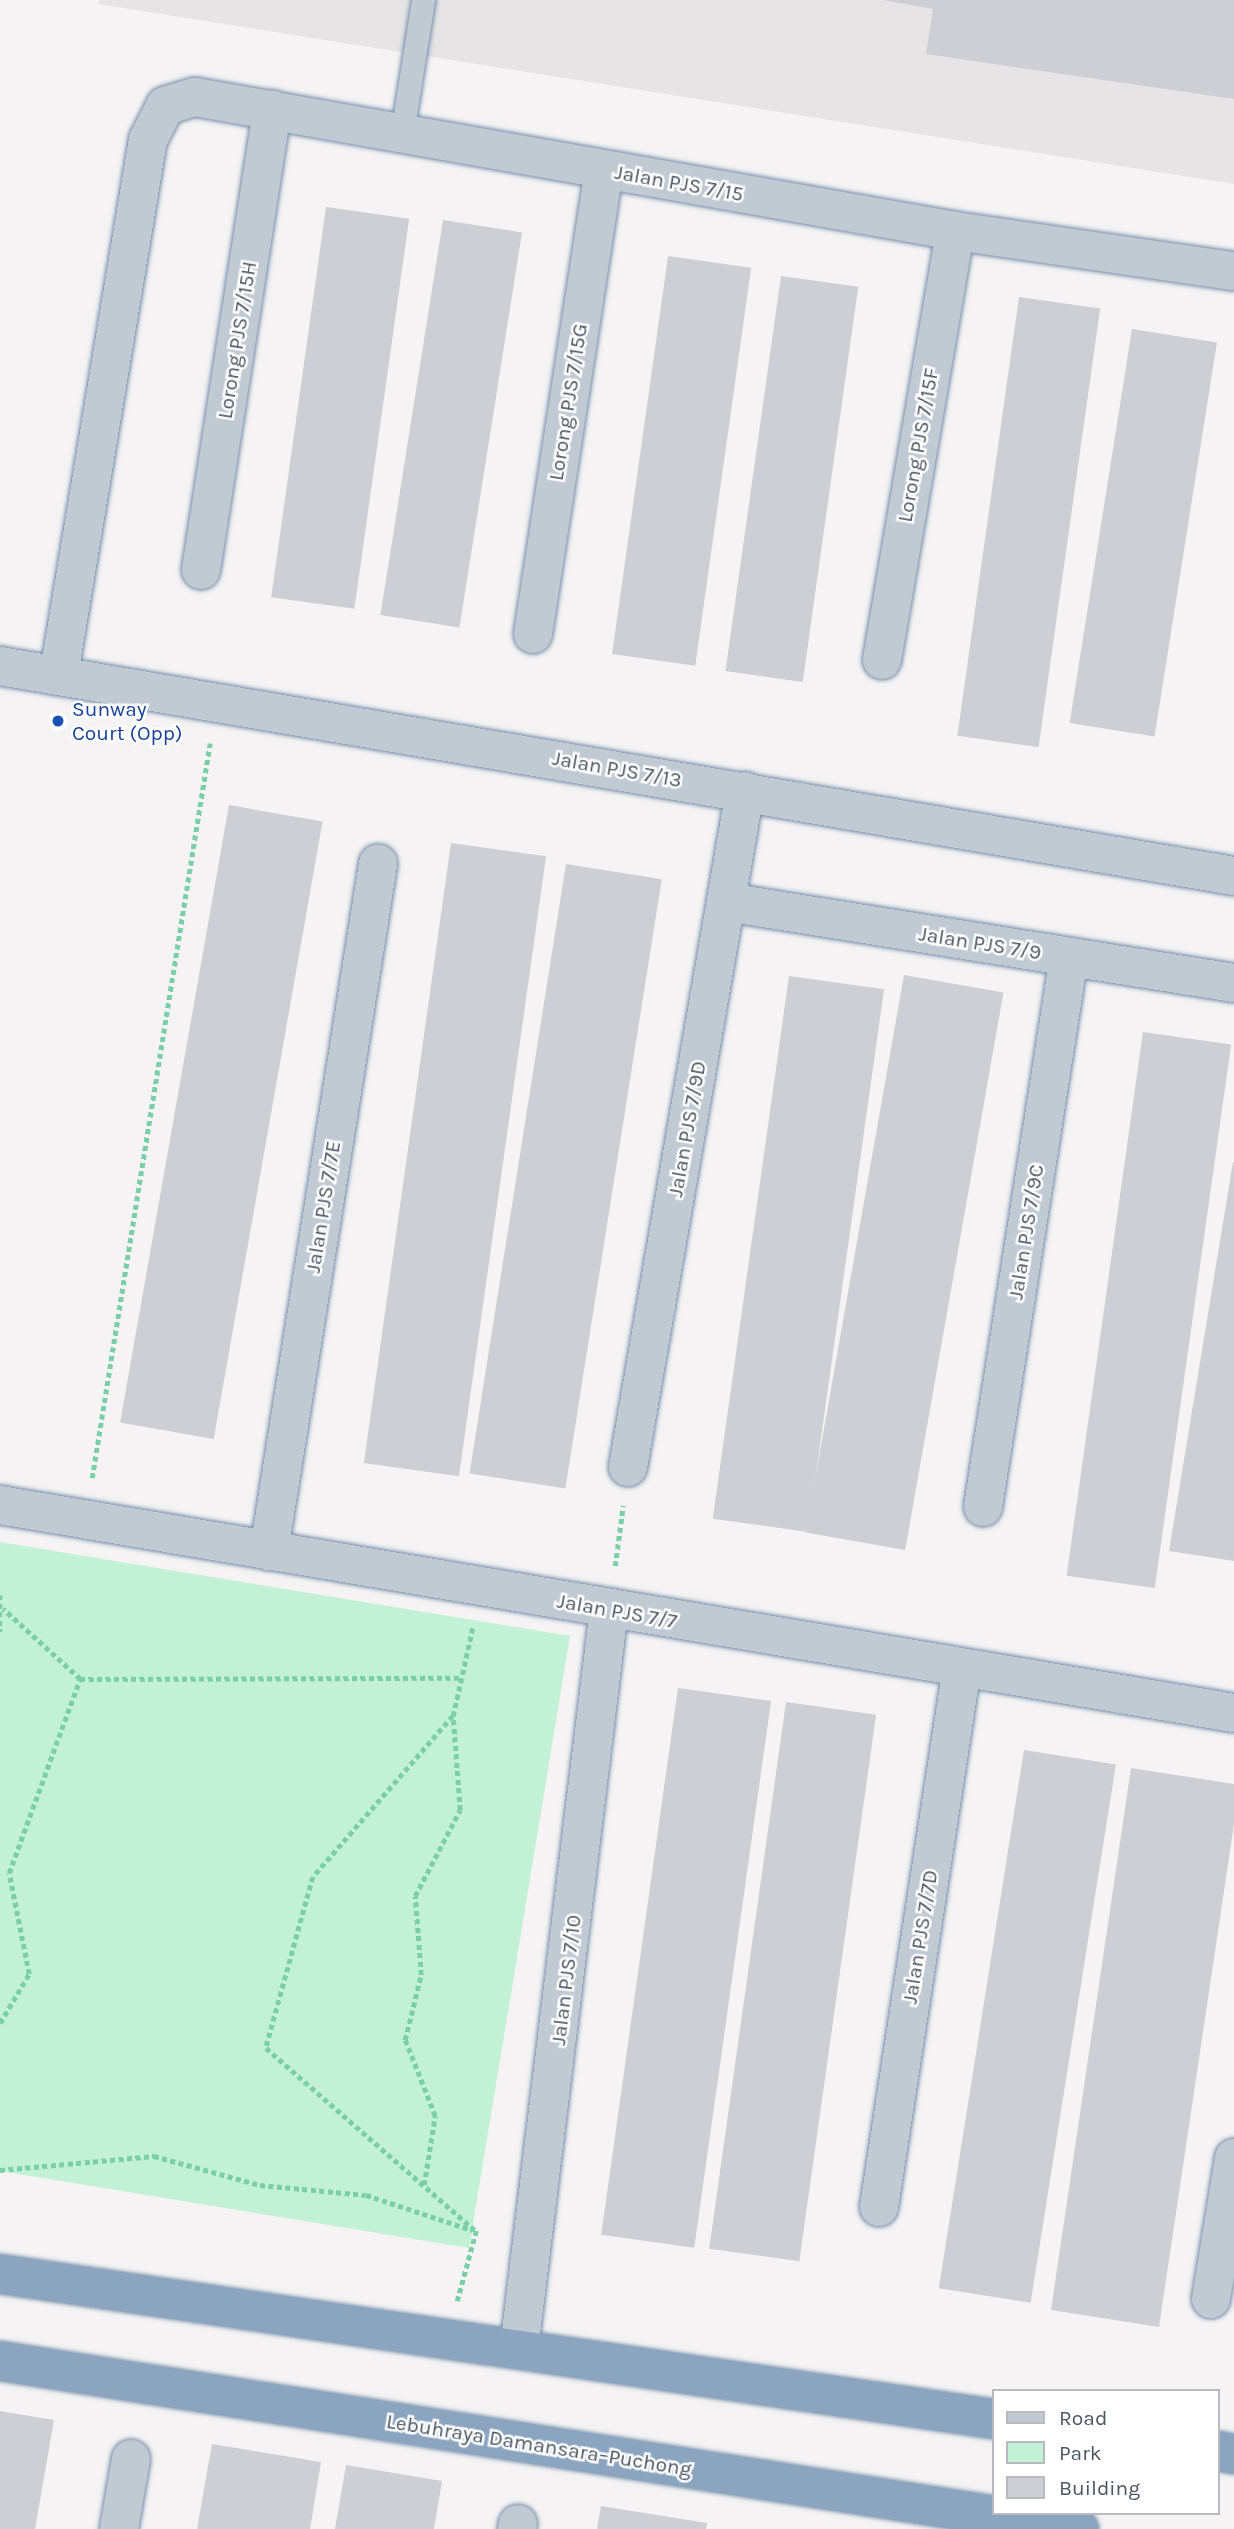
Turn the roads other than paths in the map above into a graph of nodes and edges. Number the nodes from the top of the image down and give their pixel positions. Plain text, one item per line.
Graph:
1 (422, 0) edge
2 (272, 109) junction
3 (402, 133) junction
4 (604, 170) junction
5 (955, 231) junction
6 (1234, 271) edge
7 (201, 570) dead end
8 (533, 634) dead end
9 (882, 660) dead end
10 (0, 666) edge
11 (59, 674) junction
12 (746, 791) junction
13 (377, 864) dead end
14 (1234, 876) edge
15 (726, 902) junction
16 (1069, 957) junction
17 (1234, 983) edge
18 (628, 1466) road end
19 (0, 1505) edge
20 (983, 1507) dead end
21 (269, 1550) junction
22 (609, 1610) junction
23 (962, 1668) junction
24 (1234, 1713) edge
25 (1234, 2158) edge
26 (879, 2207) dead end
27 (0, 2249) edge
28 (0, 2274) edge
29 (124, 2294) junction
30 (1211, 2299) dead end
31 (519, 2349) junction
32 (0, 2361) edge
33 (992, 2418) edge
34 (131, 2459) dead end
35 (120, 2529) edge
36 (1079, 2529) edge

1 - 3 lane
2 - 3 street, Jalan PJS 7/15
2 - 7 street, Lorong PJS 7/15H
2 - 11 street, Jalan PJS 7/15
3 - 4 street, Jalan PJS 7/15
4 - 5 street, Jalan PJS 7/15
4 - 8 street, Lorong PJS 7/15G
5 - 6 street, Jalan PJS 7/15
5 - 9 street, Lorong PJS 7/15F
10 - 11 street, Jalan PJS 7/13
11 - 12 street, Jalan PJS 7/13
12 - 14 street, Jalan PJS 7/13
12 - 15 street, Jalan PJS 7/9D
13 - 21 street, Jalan PJS 7/7E
15 - 16 street, Jalan PJS 7/9
15 - 18 street, Jalan PJS 7/9D
16 - 17 street, Jalan PJS 7/9
16 - 20 street, Jalan PJS 7/9C
19 - 21 street, Jalan PJS 7/7
21 - 22 street, Jalan PJS 7/7
22 - 23 street, Jalan PJS 7/7
22 - 31 street, Jalan PJS 7/10
23 - 24 street, Jalan PJS 7/7
23 - 26 street, Jalan PJS 7/7D
25 - 30 street
27 - 29 highway
28 - 29 highway
29 - 31 highway
31 - 33 highway
32 - 36 highway, Lebuhraya Damansara–Puchong
34 - 35 street

